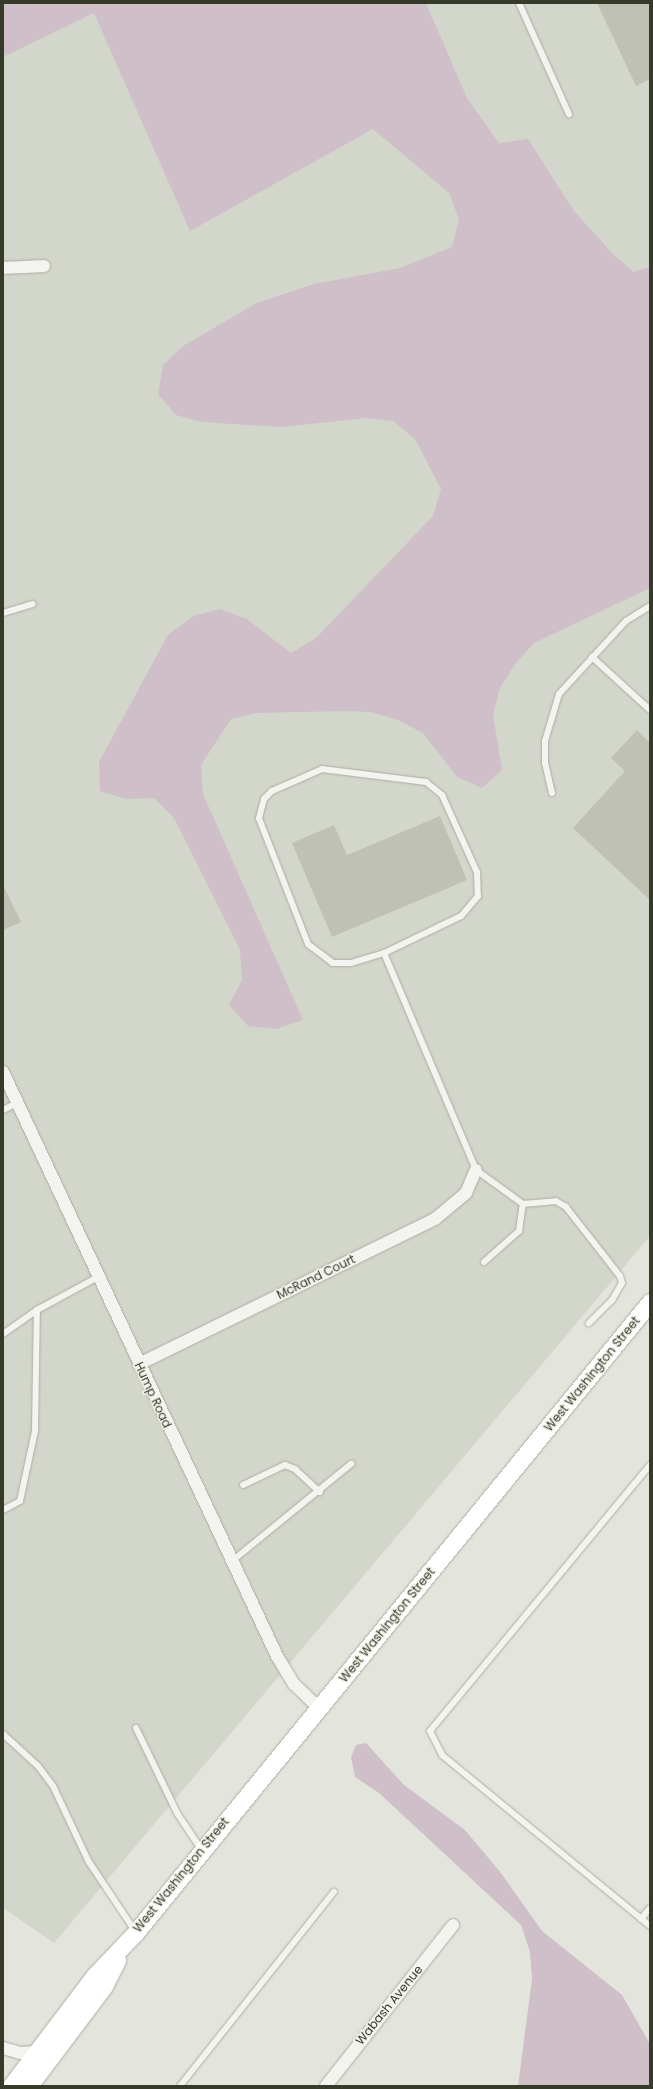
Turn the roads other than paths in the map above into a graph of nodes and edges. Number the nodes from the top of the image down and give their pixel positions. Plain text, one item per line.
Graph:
1 (519, 3) edge
2 (569, 114) dead end
3 (44, 266) dead end
4 (3, 268) edge
5 (33, 604) dead end
6 (650, 606) edge
7 (3, 613) edge
8 (592, 657) junction
9 (650, 710) edge
10 (552, 793) dead end
11 (384, 953) junction
12 (3, 1072) edge
13 (17, 1103) junction
14 (3, 1110) edge
15 (476, 1170) junction
16 (523, 1204) junction
17 (484, 1262) dead end
18 (98, 1278) junction
19 (650, 1302) edge
20 (37, 1310) junction
21 (589, 1323) dead end
22 (3, 1334) edge
23 (138, 1364) junction
24 (351, 1464) dead end
25 (650, 1465) edge
26 (243, 1485) dead end
27 (320, 1492) junction
28 (3, 1510) edge
29 (232, 1561) junction
30 (319, 1708) junction
31 (136, 1728) dead end
32 (3, 1734) edge
33 (202, 1849) junction
34 (334, 1892) dead end
35 (650, 1908) edge
36 (641, 1919) junction
37 (454, 1926) dead end
38 (650, 1926) edge
39 (136, 1932) junction
40 (123, 1947) junction
41 (3, 2048) edge
42 (36, 2052) junction
43 (3, 2083) edge
44 (4, 2086) edge
45 (11, 2086) edge
46 (29, 2086) edge
47 (180, 2086) edge
48 (326, 2086) edge

1 - 2 lane
3 - 4 street
5 - 7 lane
6 - 8 lane
8 - 9 lane
8 - 10 lane
11 - 11 lane
11 - 15 lane
12 - 13 street, Hump Road
13 - 14 lane
13 - 18 street, Hump Road
15 - 16 lane
15 - 23 street, McRand Court
16 - 17 lane
16 - 21 lane
18 - 20 lane
18 - 23 street, Hump Road
19 - 30 street, West Washington Street
20 - 22 lane
20 - 28 lane
23 - 29 street, Hump Road
24 - 27 lane
25 - 36 lane
26 - 27 lane
27 - 29 lane
29 - 30 street, Hump Road
30 - 33 street, West Washington Street
31 - 33 lane
32 - 39 lane
33 - 39 street, West Washington Street
34 - 47 lane
35 - 36 lane
36 - 38 lane
37 - 48 street, Wabash Avenue
39 - 40 street, West Washington Street
40 - 42 street, West Washington Street
40 - 46 street, West Washington Street
41 - 42 street
42 - 45 street, West Washington Street
43 - 44 street

